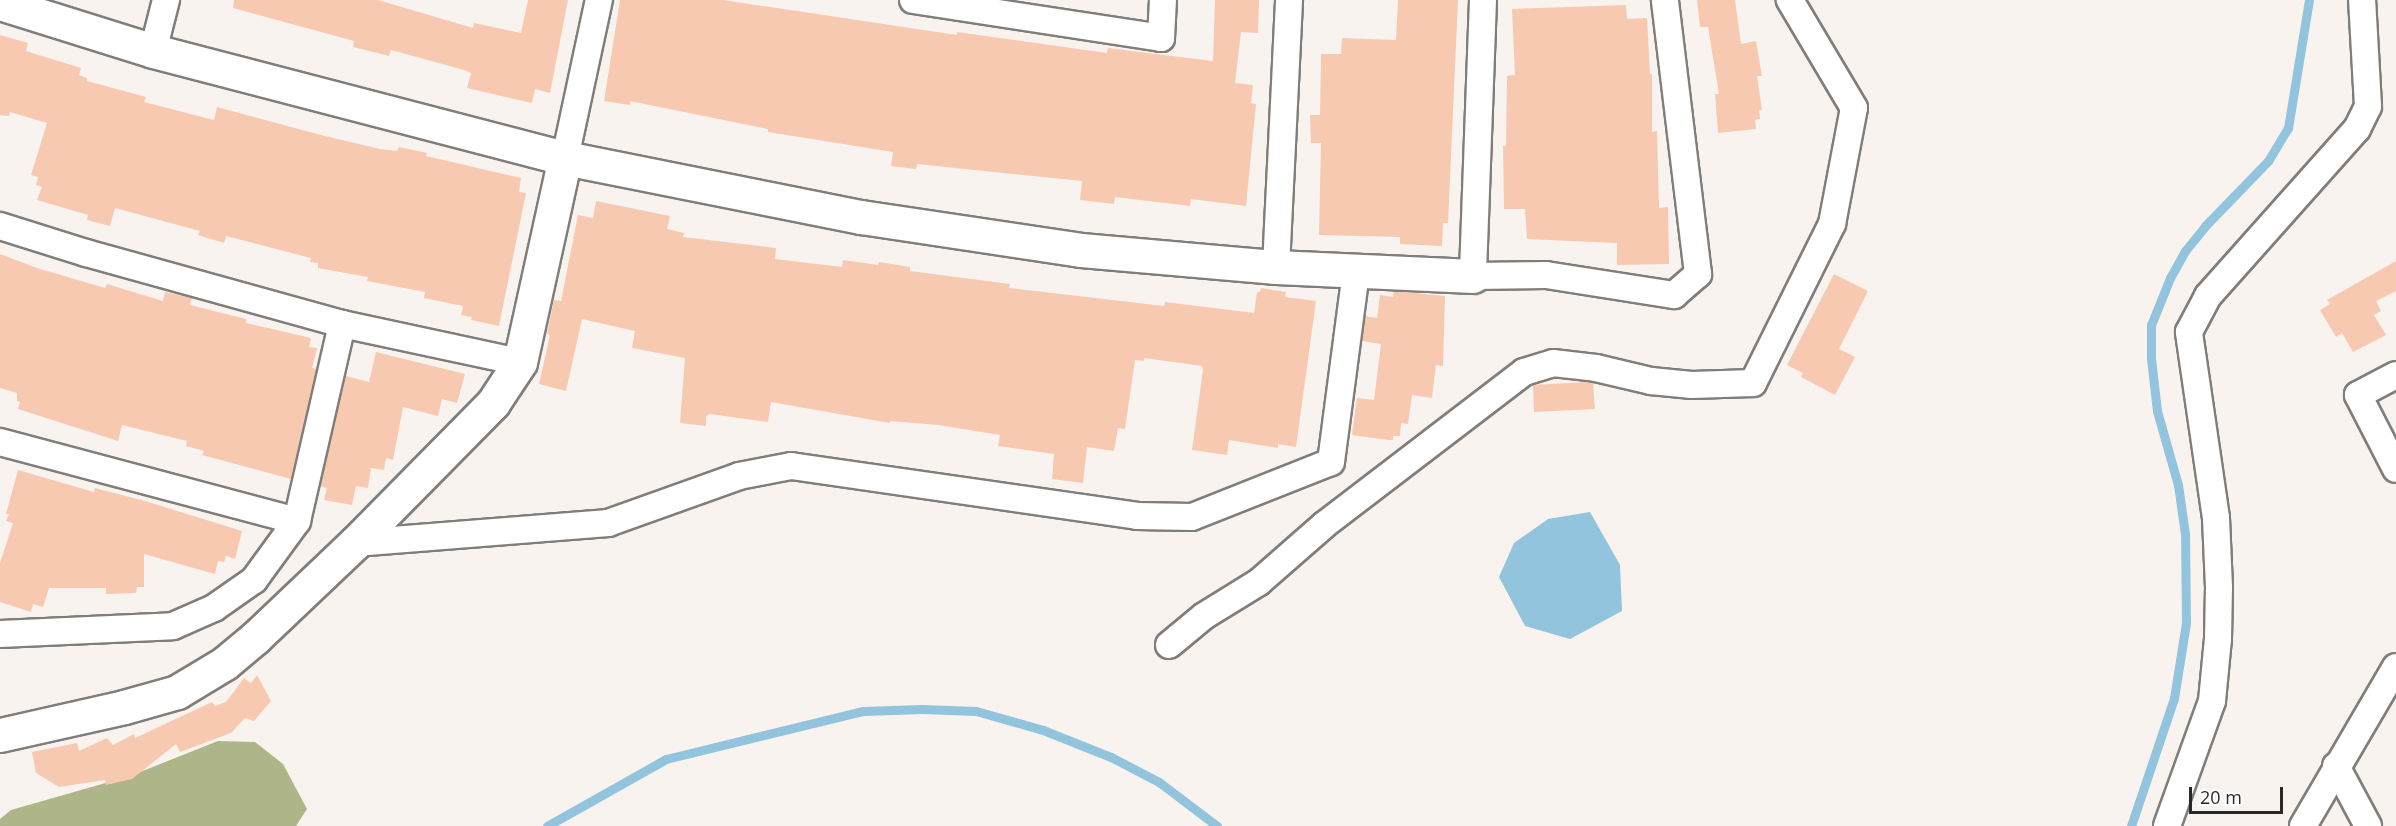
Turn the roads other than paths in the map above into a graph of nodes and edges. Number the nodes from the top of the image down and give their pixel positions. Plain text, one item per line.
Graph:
1 (166, 0) edge
2 (599, 0) edge
3 (913, 0) edge
4 (1163, 0) edge
5 (1289, 0) edge
6 (1483, 0) edge
7 (1665, 0) edge
8 (1790, 0) edge
9 (2362, 0) edge
10 (0, 3) edge
11 (153, 51) junction
12 (565, 158) junction
13 (0, 226) edge
14 (1276, 267) junction
15 (1356, 271) junction
16 (1473, 276) junction
17 (342, 324) junction
18 (520, 362) junction
19 (2396, 375) edge
20 (0, 442) edge
21 (2396, 469) edge
22 (297, 521) junction
23 (355, 543) junction
24 (0, 634) edge
25 (1169, 645) dead end
26 (2396, 668) edge
27 (0, 735) edge
28 (2336, 766) junction
29 (2167, 826) edge
30 (2303, 826) edge
31 (2368, 826) edge

1 - 11 street
2 - 12 street
3 - 4 street
5 - 14 street
6 - 16 street
7 - 16 street
8 - 25 street
9 - 29 street
10 - 11 street
11 - 12 street
12 - 14 street
12 - 18 street
13 - 17 street
14 - 15 street
15 - 16 street
15 - 23 street
17 - 18 street
17 - 22 street
18 - 23 street
19 - 21 street
20 - 22 street
22 - 24 street
23 - 27 street
26 - 28 street
28 - 30 street
28 - 31 street

